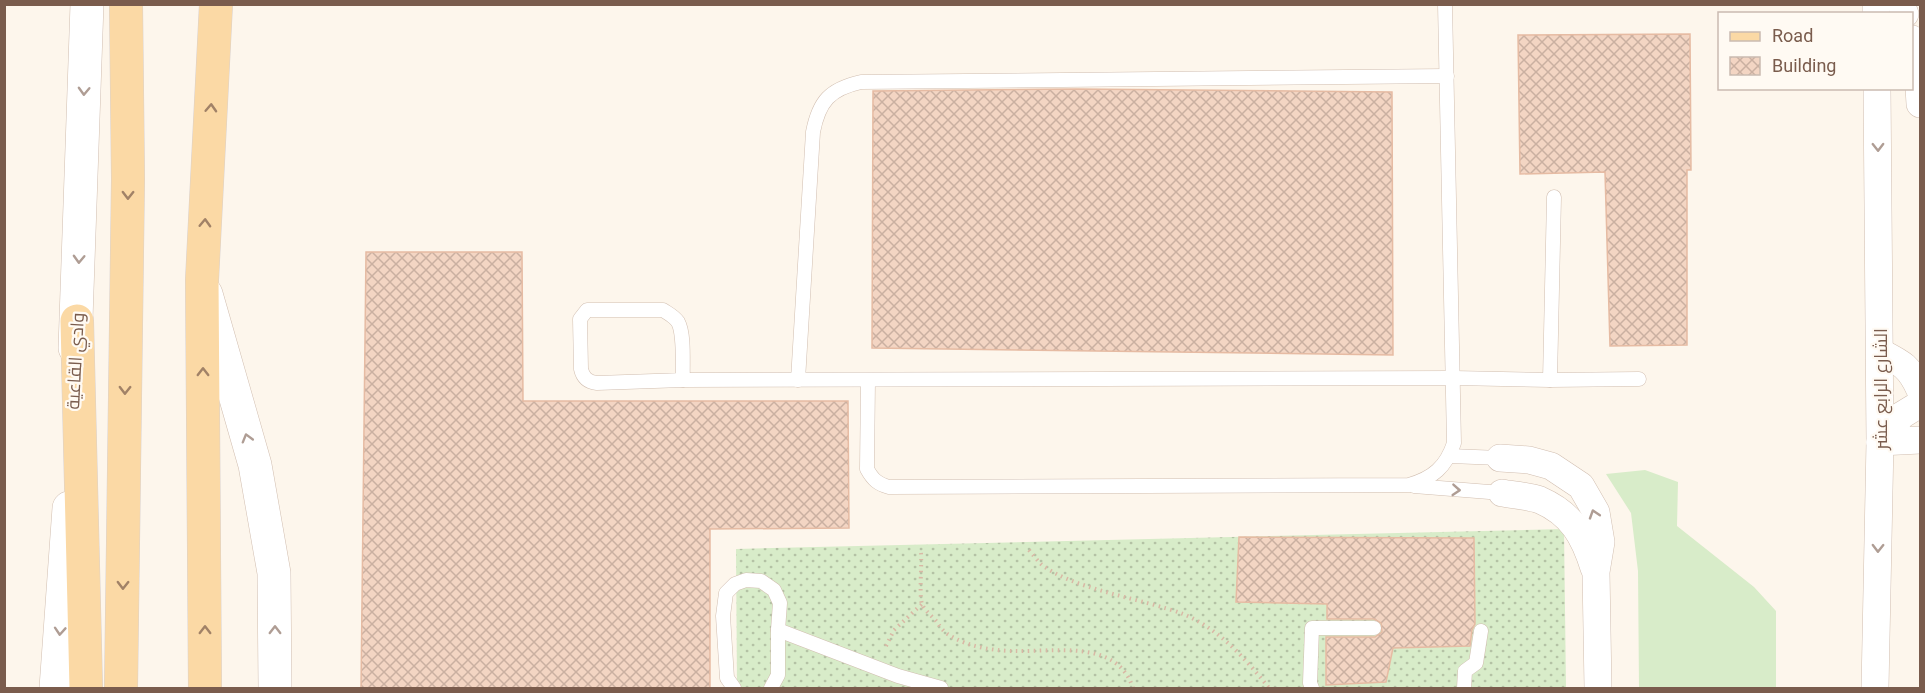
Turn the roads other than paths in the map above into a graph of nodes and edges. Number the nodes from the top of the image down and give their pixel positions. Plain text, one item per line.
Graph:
1 (126, 4) edge
2 (216, 4) edge
3 (1445, 4) edge
4 (86, 19) edge
5 (1913, 48) edge
6 (1447, 76) junction
7 (1877, 90) edge
8 (1920, 105) edge
9 (1554, 197) dead end
10 (202, 280) junction
11 (77, 321) junction
12 (1880, 352) junction
13 (1920, 353) edge
14 (1454, 378) junction
15 (683, 380) junction
16 (798, 380) junction
17 (868, 380) junction
18 (1550, 380) junction
19 (1639, 380) dead end
20 (1920, 390) edge
21 (1920, 404) edge
22 (1920, 440) edge
23 (1880, 442) junction
24 (1450, 456) junction
25 (1500, 458) joint
26 (1409, 485) junction
27 (1502, 493) joint
28 (1596, 572) junction
29 (1374, 628) dead end
30 (778, 630) junction
31 (1481, 632) dead end
32 (56, 688) edge
33 (86, 688) edge
34 (121, 688) edge
35 (205, 688) edge
36 (275, 688) edge
37 (734, 688) edge
38 (771, 688) edge
39 (941, 688) edge
40 (1312, 688) edge
41 (1464, 688) edge
42 (1598, 688) edge
43 (1875, 688) edge

1 -> 34 main road
10 -> 2 main road
3 - 6 lane
4 -> 11 street, وادي القاعية
5 - 8 street
6 - 14 lane
6 - 16 lane
7 -> 12 street, الشارع الرابع عشر
9 - 18 lane
35 -> 10 main road
36 -> 10 street
11 -> 32 street, وادي القاعية
11 - 33 main road
12 - 13 street
12 - 20 street
12 - 23 street, الشارع الرابع عشر
14 - 17 lane
14 - 18 lane
14 - 24 lane
15 - 15 lane
15 - 16 lane
16 - 17 lane
17 - 26 lane
18 - 19 lane
21 - 23 street
22 - 23 street
23 -> 43 street, الشارع الرابع عشر
24 - 25 lane
24 - 26 lane
28 -> 25 street
26 -> 27 lane
27 - 28 street
28 - 42 street
29 - 40 lane
30 - 37 lane
30 - 38 lane
30 - 39 lane
31 - 41 lane

